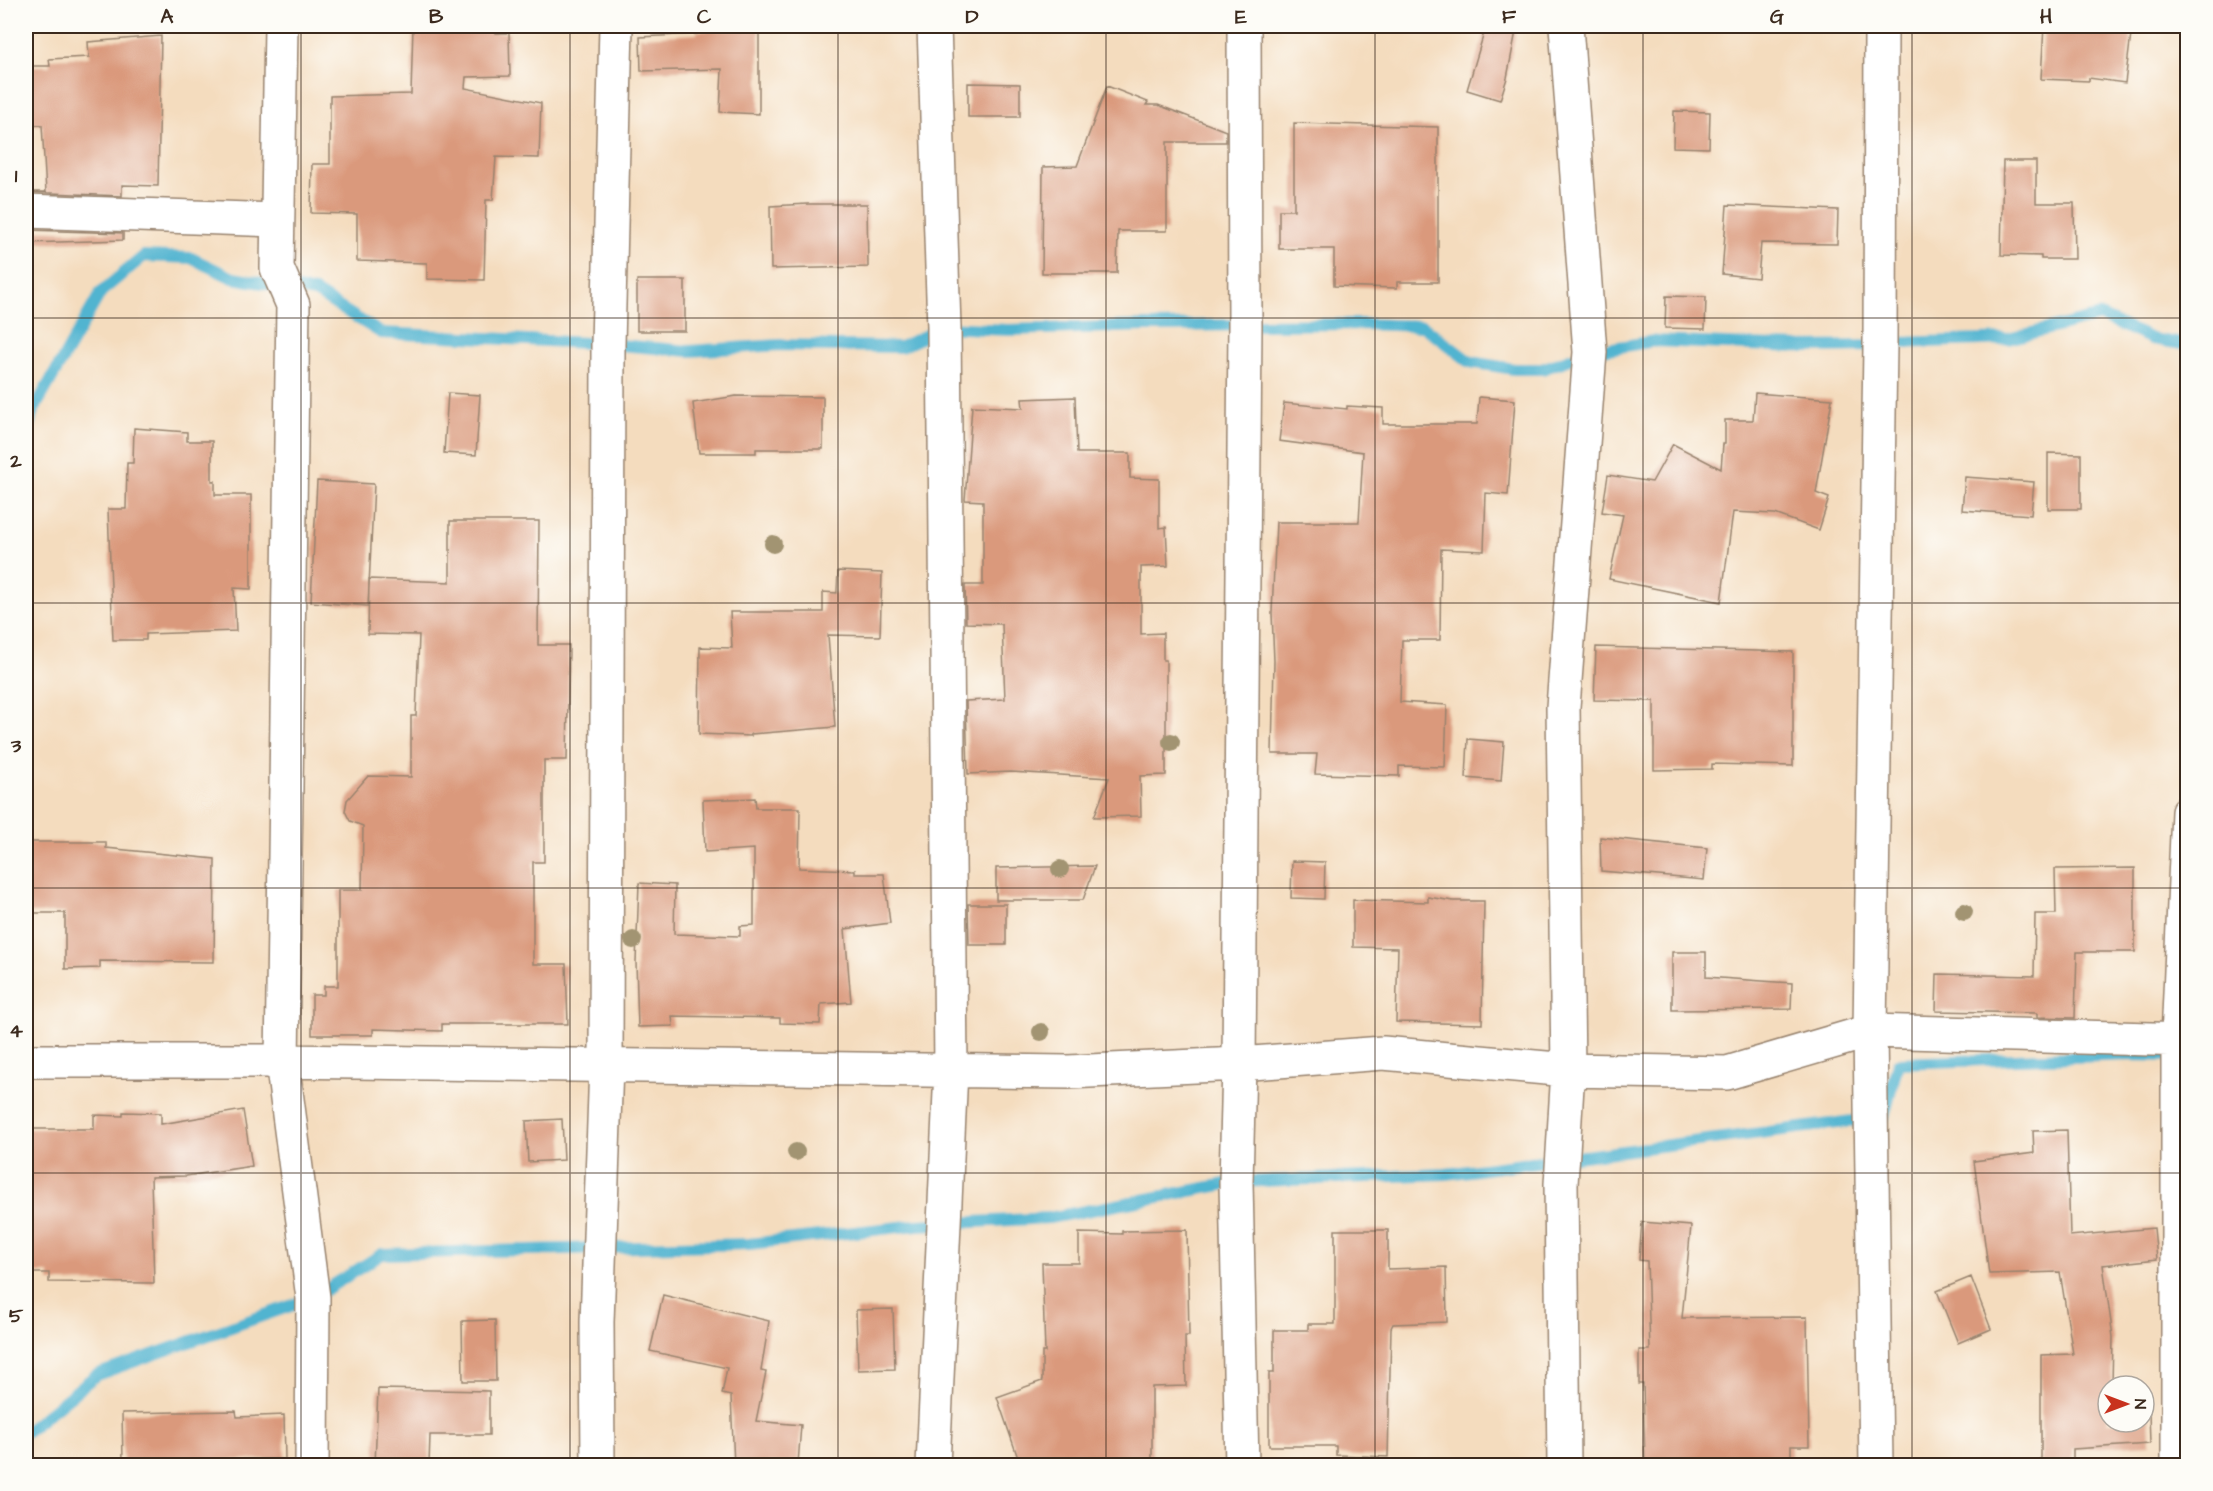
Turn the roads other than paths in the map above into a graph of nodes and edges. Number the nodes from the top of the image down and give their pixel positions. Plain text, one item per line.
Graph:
1 (280, 26) edge
2 (616, 26) edge
3 (934, 26) edge
4 (1244, 26) edge
5 (1566, 26) edge
6 (1881, 26) edge
7 (26, 211) edge
8 (277, 220) junction
9 (2187, 812) edge
10 (1870, 1031) junction
11 (2183, 1039) edge
12 (26, 1060) edge
13 (282, 1061) junction
14 (1239, 1064) junction
15 (606, 1065) junction
16 (951, 1070) junction
17 (1568, 1070) junction
18 (312, 1466) edge
19 (598, 1466) edge
20 (933, 1466) edge
21 (1242, 1466) edge
22 (1564, 1466) edge
23 (1876, 1466) edge
24 (2178, 1466) edge

1 - 8 street
2 - 15 street
3 - 16 street
4 - 14 street
5 - 17 street
6 - 10 street
7 - 8 street
8 - 13 street
9 - 11 street
10 - 11 street
10 - 17 street
10 - 23 street
11 - 24 street
12 - 13 street
13 - 15 street
13 - 18 street
14 - 16 street
14 - 17 street
14 - 21 street
15 - 16 street
15 - 19 street
16 - 20 street
17 - 22 street

